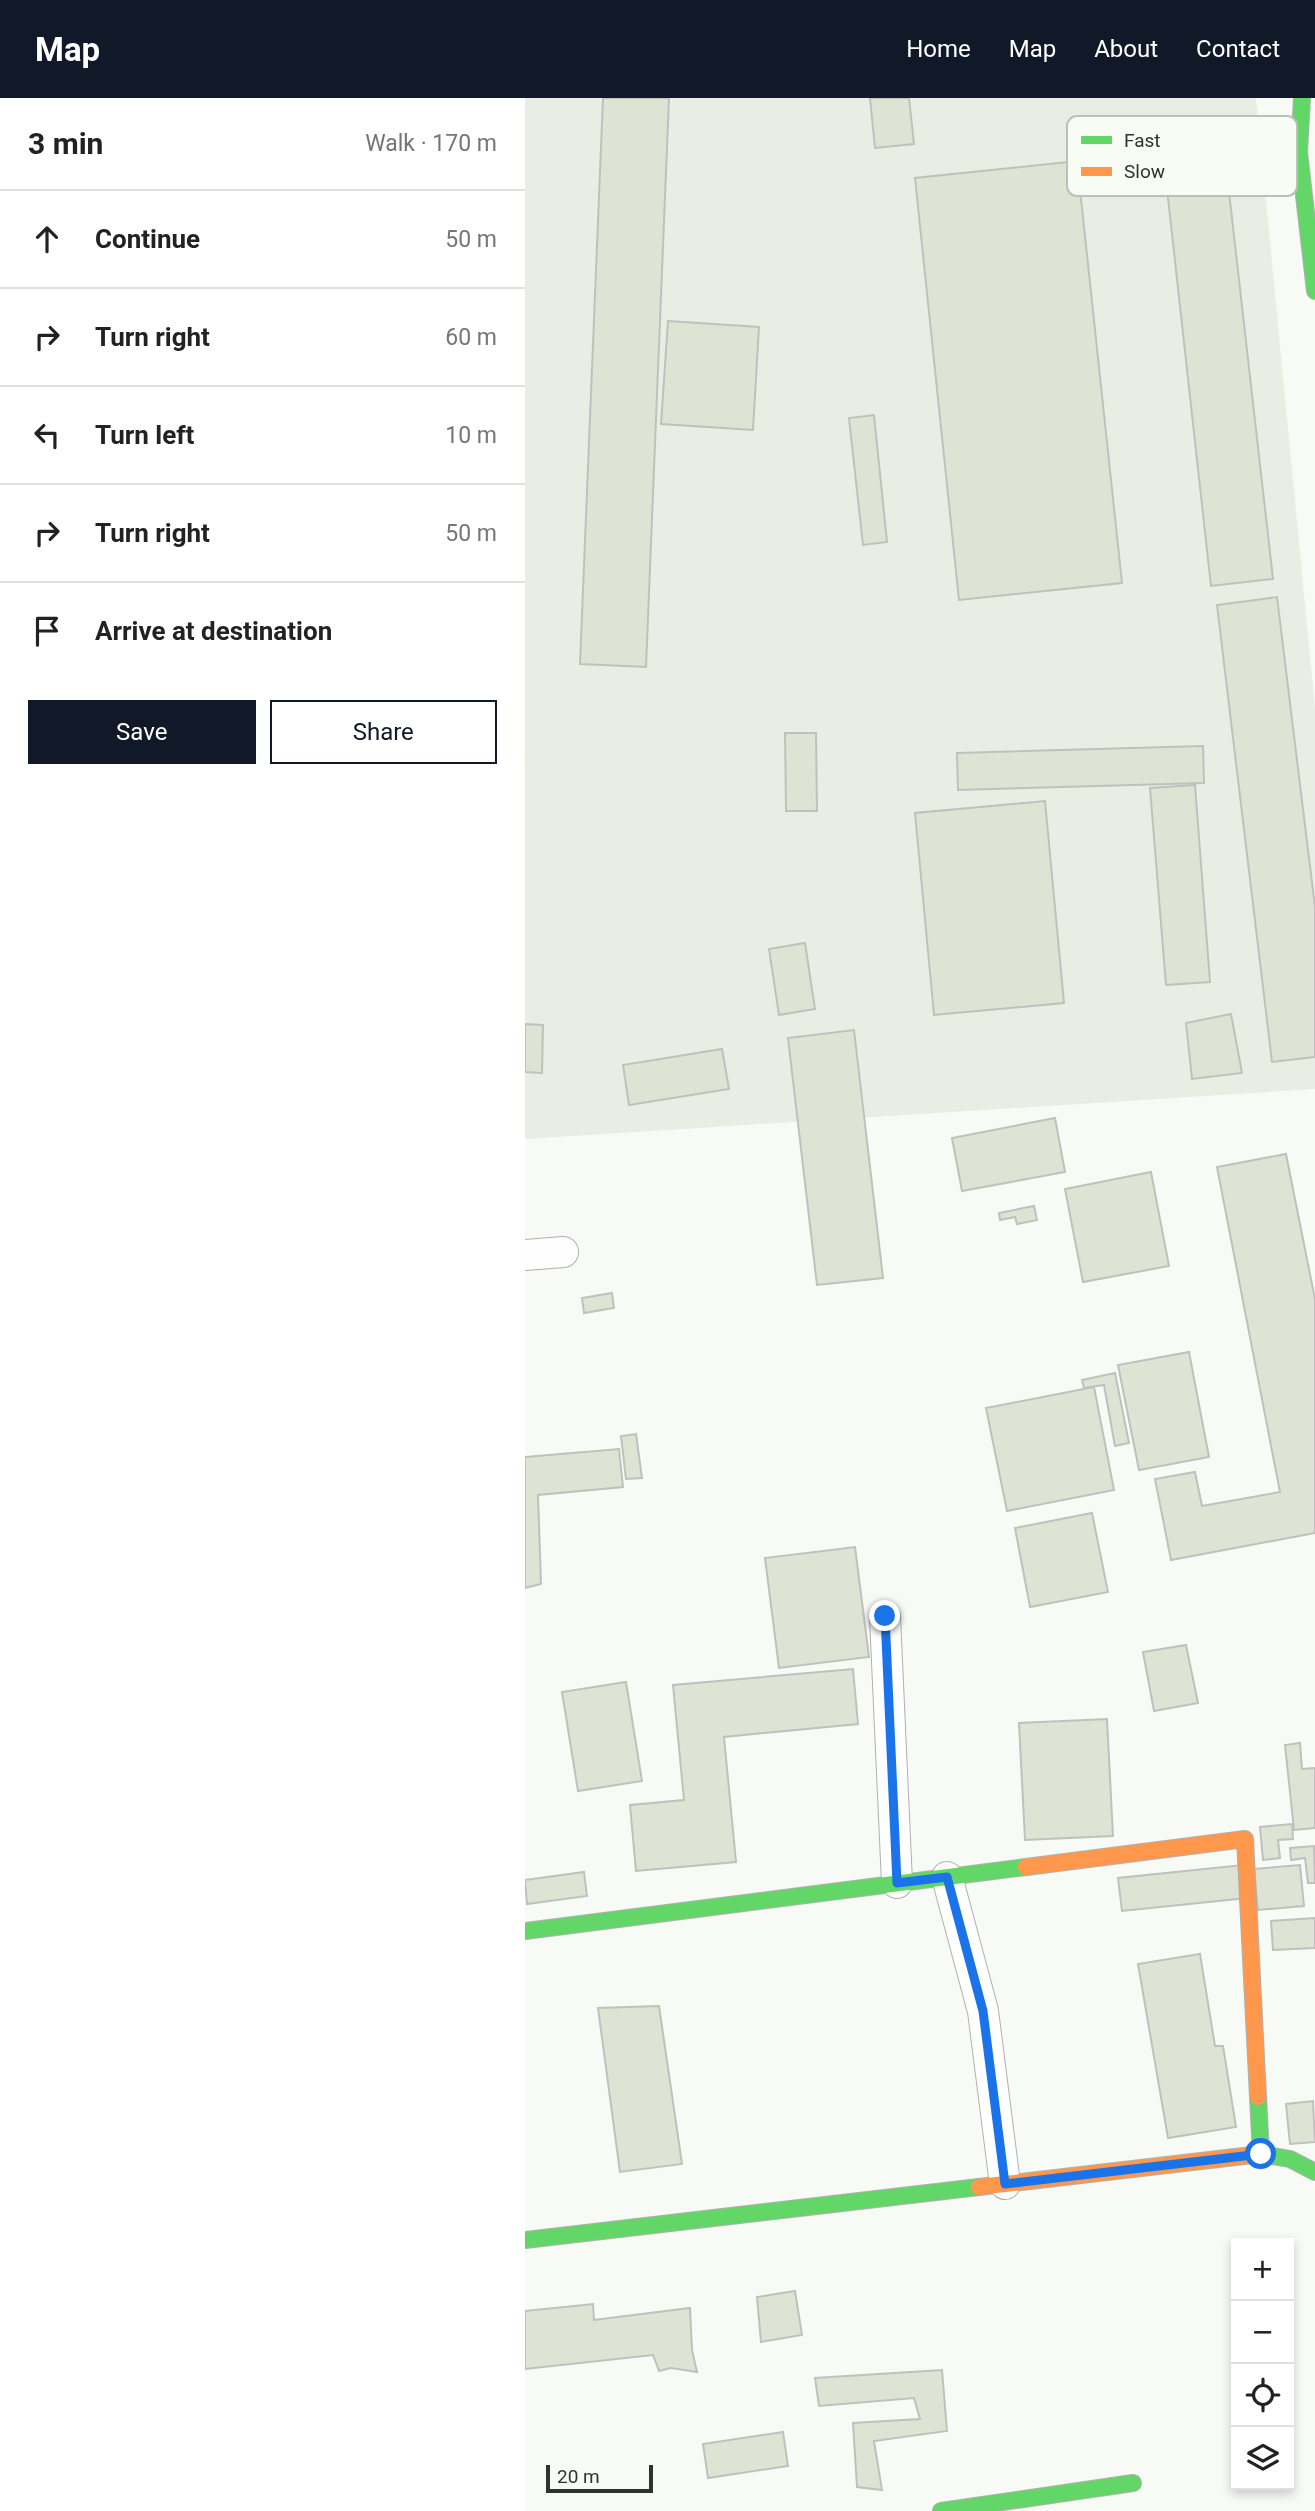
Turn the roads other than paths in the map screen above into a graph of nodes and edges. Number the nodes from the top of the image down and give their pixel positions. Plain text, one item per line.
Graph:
1 (1302, 98) edge
2 (1315, 291) edge
3 (563, 1252) dead end
4 (525, 1255) edge
5 (885, 1616) dead end
6 (947, 1877) junction
7 (897, 1883) junction
8 (525, 1931) edge
9 (1261, 2154) junction
10 (1315, 2172) edge
11 (1005, 2184) junction
12 (525, 2240) edge
13 (1133, 2483) dead end
14 (941, 2511) edge

1 - 2 street
3 - 4 street
5 - 7 street
6 - 7 street
6 - 9 street
6 - 11 street
7 - 8 street
9 - 10 street
9 - 11 street
11 - 12 street
13 - 14 street

